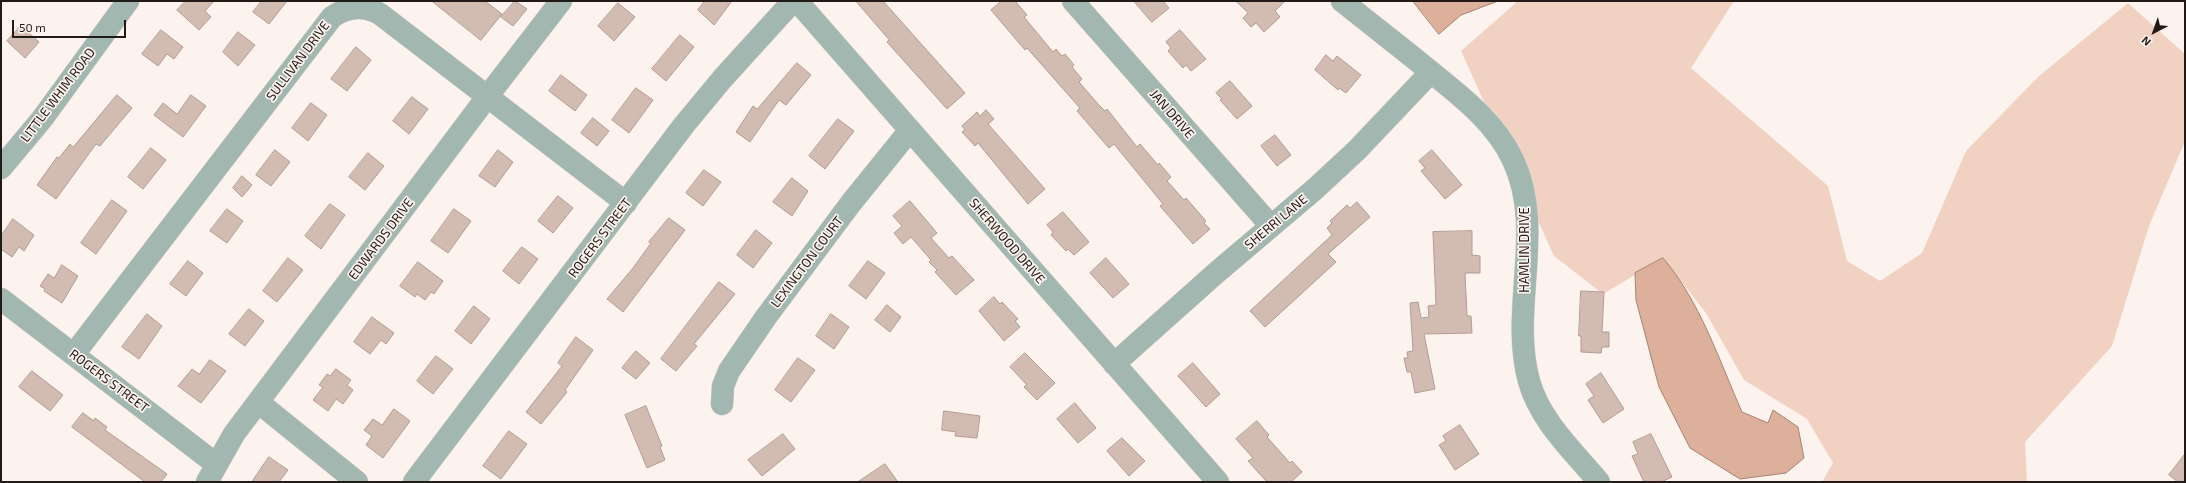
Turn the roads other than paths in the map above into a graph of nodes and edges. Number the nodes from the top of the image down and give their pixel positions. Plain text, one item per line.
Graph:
1 (128, 1) edge
2 (561, 1) edge
3 (794, 1) edge
4 (797, 1) edge
5 (1073, 1) edge
6 (1342, 1) edge
7 (1431, 72) junction
8 (487, 97) junction
9 (910, 130) junction
10 (1, 168) edge
11 (626, 203) junction
12 (1271, 226) junction
13 (1, 299) edge
14 (74, 354) junction
15 (1114, 364) junction
16 (258, 402) junction
17 (722, 404) dead end
18 (212, 473) edge
19 (357, 482) edge
20 (414, 482) edge
21 (1218, 482) edge
22 (1599, 482) edge

1 - 10 street, LITTLE WHIM ROAD
2 - 8 street, EDWARDS DRIVE
3 - 11 street, ROGERS STREET
4 - 9 street, SHERWOOD DRIVE
5 - 12 street, JAN DRIVE
6 - 7 street, HAMLIN DRIVE
7 - 12 street, SHERRI LANE
7 - 22 street, HAMLIN DRIVE
8 - 11 street, SULLIVAN DRIVE
8 - 14 street, SULLIVAN DRIVE
8 - 16 street, EDWARDS DRIVE
9 - 15 street, SHERWOOD DRIVE
9 - 17 street, LEXINGTON COURT
11 - 20 street, ROGERS STREET
12 - 15 street, SHERRI LANE
13 - 14 street, ROGERS STREET
14 - 18 street, ROGERS STREET
15 - 21 street, SHERWOOD DRIVE
16 - 18 street, EDWARDS DRIVE
16 - 19 street

